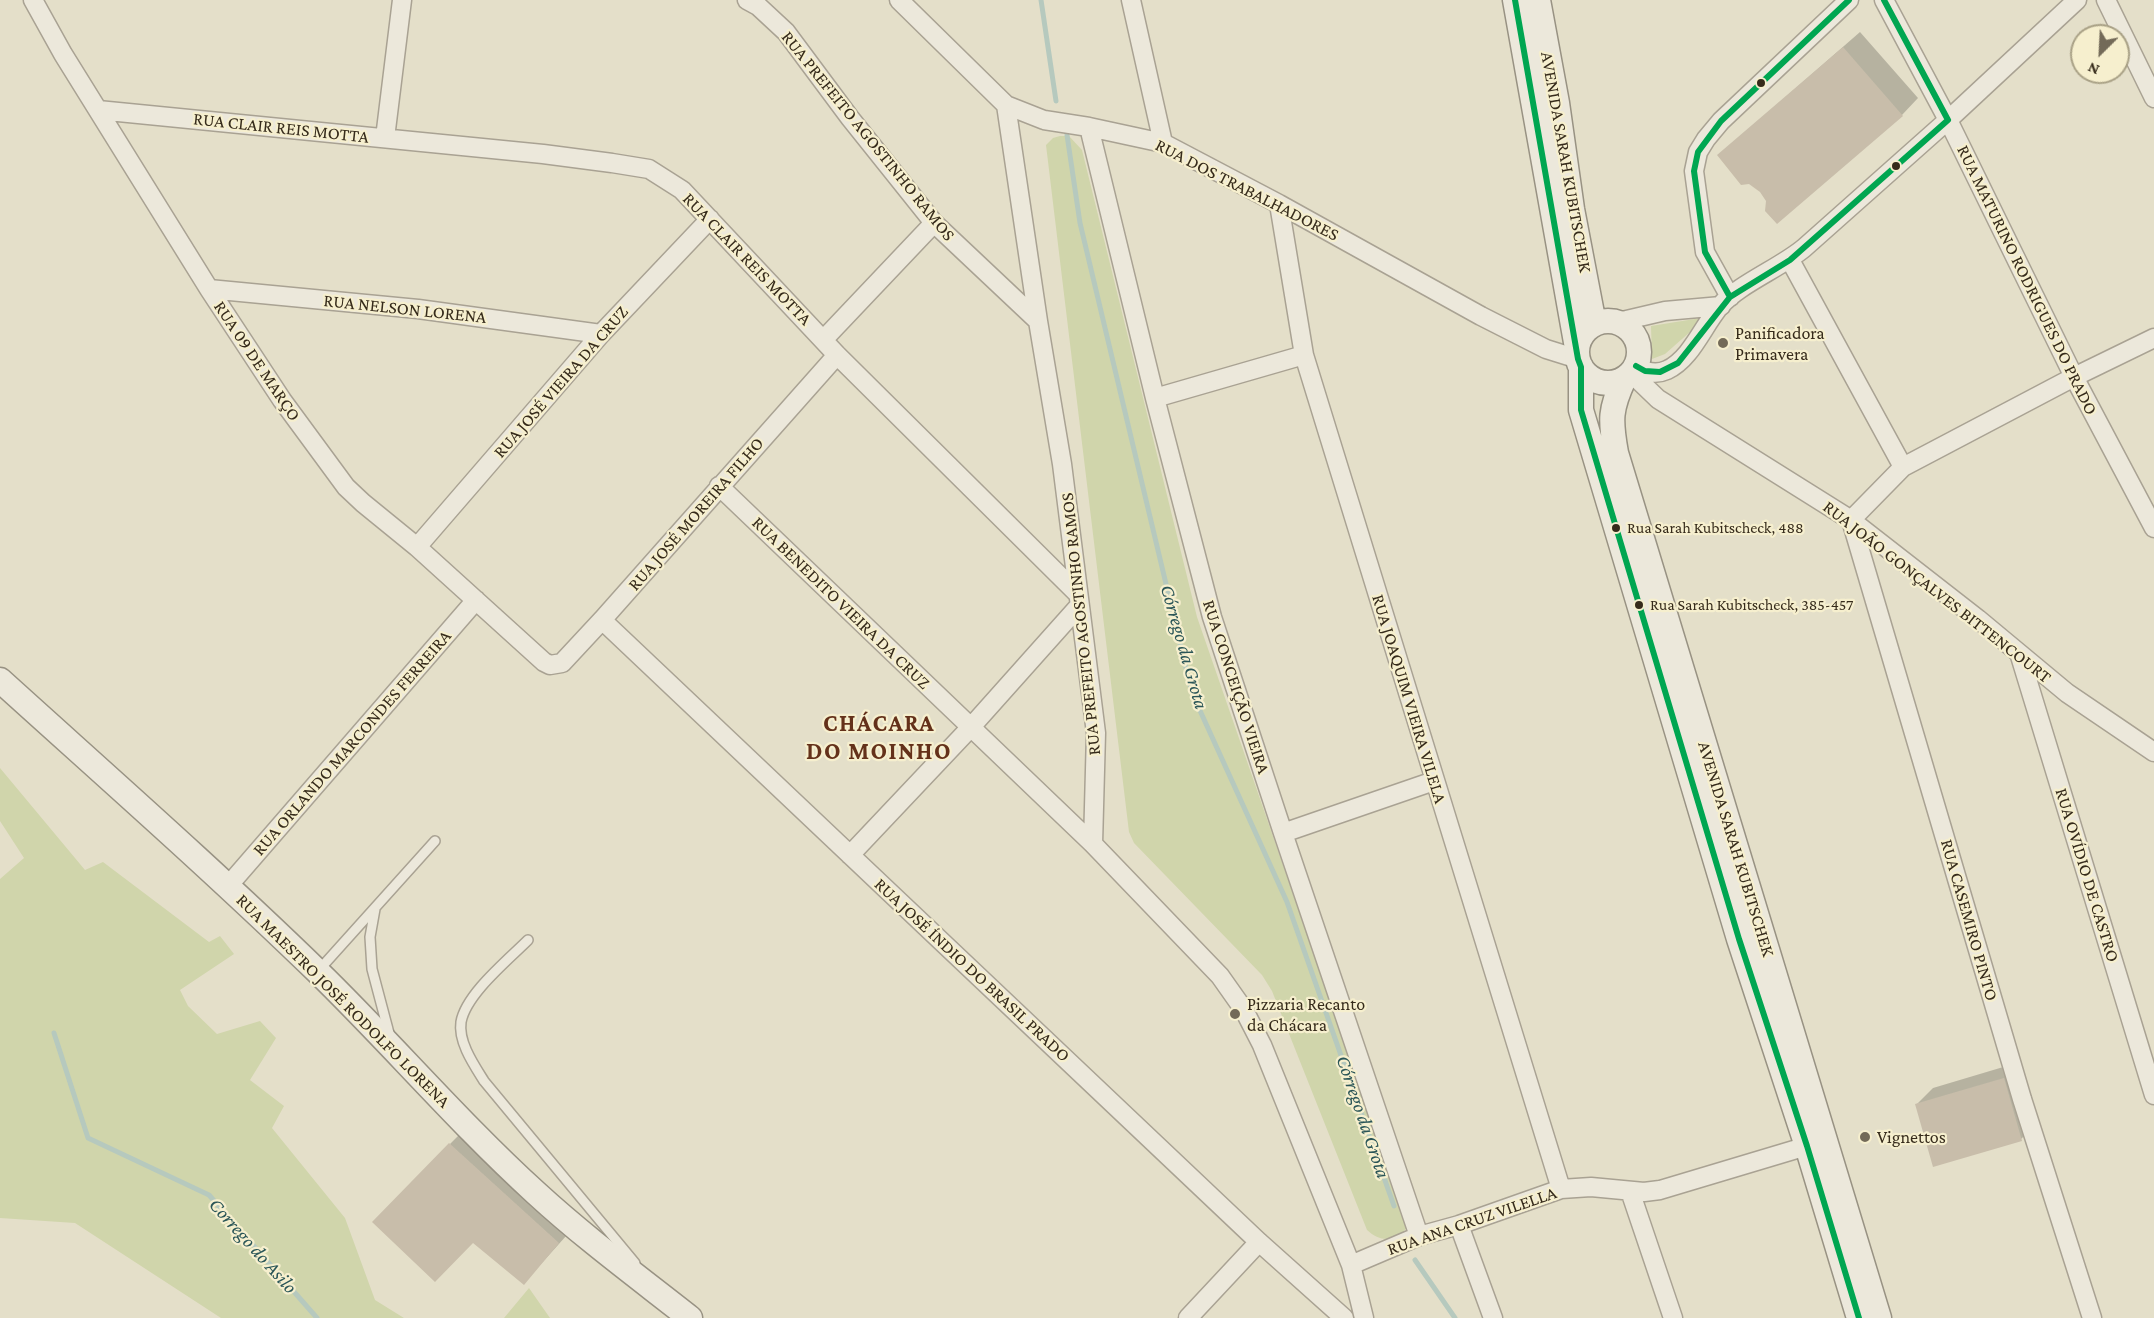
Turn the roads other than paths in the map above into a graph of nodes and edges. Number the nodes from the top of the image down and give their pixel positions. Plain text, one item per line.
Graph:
1 (33, 0) edge
2 (402, 0) edge
3 (747, 0) edge
4 (899, 0) edge
5 (1131, 0) edge
6 (1849, 0) edge
7 (1884, 0) edge
8 (2077, 0) edge
9 (2106, 0) edge
10 (1527, 5) edge
11 (2154, 98) edge
12 (1006, 105) junction
13 (98, 110) junction
14 (1948, 120) junction
15 (1089, 127) junction
16 (385, 138) junction
17 (1163, 143) junction
18 (1279, 204) junction
19 (1562, 210) junction
20 (710, 219) junction
21 (934, 223) junction
22 (1790, 260) junction
23 (209, 289) junction
24 (1726, 301) junction
25 (1038, 321) junction
26 (1618, 322) junction
27 (1594, 324) junction
28 (601, 334) junction
29 (2154, 338) edge
30 (824, 339) junction
31 (837, 355) junction
32 (1305, 355) junction
33 (1579, 358) junction
34 (1630, 373) junction
35 (2074, 377) junction
36 (1155, 398) junction
37 (1903, 467) junction
38 (719, 486) junction
39 (1851, 520) junction
40 (2154, 528) edge
41 (417, 547) junction
42 (476, 600) junction
43 (1079, 600) junction
44 (602, 620) junction
45 (2020, 656) junction
46 (550, 665) joint
47 (0, 680) edge
48 (971, 727) junction
49 (2154, 752) edge
50 (1434, 781) junction
51 (1283, 833) junction
52 (435, 841) dead end
53 (1093, 844) junction
54 (850, 855) junction
55 (228, 886) junction
56 (375, 908) junction
57 (528, 940) dead end
58 (318, 972) junction
59 (394, 1050) junction
60 (2154, 1095) edge
61 (1807, 1146) junction
62 (1561, 1189) junction
63 (1630, 1191) junction
64 (1459, 1225) junction
65 (1419, 1236) junction
66 (1259, 1242) junction
67 (1351, 1265) junction
68 (664, 1297) junction
69 (690, 1318) edge
70 (1188, 1318) edge
71 (1344, 1318) edge
72 (1364, 1318) edge
73 (1493, 1318) edge
74 (1673, 1318) edge
75 (1859, 1318) edge
76 (1879, 1318) edge
77 (2092, 1318) edge

1 - 13 street, RUA 09 DE MARÇO
2 - 16 street
3 - 21 street, RUA PREFEITO AGOSTINHO RAMOS
4 - 12 street, RUA DOS TRABALHADORES
5 - 17 street
6 - 24 street
7 - 14 street, RUA MATURINO RODRIGUES DO PRADO
8 - 14 street
9 - 11 street
10 - 19 main road, AVENIDA SARAH KUBITSCHEK
12 - 15 street, RUA DOS TRABALHADORES
12 - 25 street
13 - 16 street, RUA CLAIR REIS MOTTA
13 - 23 street, RUA 09 DE MARÇO
14 - 22 street
14 - 35 street, RUA MATURINO RODRIGUES DO PRADO
15 - 17 street, RUA DOS TRABALHADORES
15 - 36 street, RUA CONCEIÇÃO VIEIRA
16 - 20 street, RUA CLAIR REIS MOTTA
17 - 18 street, RUA DOS TRABALHADORES
18 - 32 street, RUA JOAQUIM VIEIRA VILELA
18 - 33 street, RUA DOS TRABALHADORES
19 - 27 main road, AVENIDA SARAH KUBITSCHEK
19 - 33 main road, AVENIDA SARAH KUBITSCHEK
20 - 28 street, RUA JOSÉ VIEIRA DA CRUZ
20 - 30 street, RUA CLAIR REIS MOTTA
21 - 25 street, RUA PREFEITO AGOSTINHO RAMOS
21 - 30 street
22 - 24 street
22 - 37 street
23 - 28 street, RUA NELSON LORENA
23 - 41 street, RUA 09 DE MARÇO
24 - 26 street
24 - 34 street
25 - 43 street, RUA PREFEITO AGOSTINHO RAMOS
26 - 27 main road
26 - 34 main road
27 - 33 main road
28 - 41 street, RUA JOSÉ VIEIRA DA CRUZ
29 - 35 street
30 - 31 street, RUA CLAIR REIS MOTTA
31 - 38 street, RUA JOSÉ MOREIRA FILHO
31 - 43 street, RUA CLAIR REIS MOTTA
32 - 36 street
32 - 50 street, RUA JOAQUIM VIEIRA VILELA
33 - 34 main road
33 - 61 main road, AVENIDA SARAH KUBITSCHEK
34 - 39 street, RUA JOÃO GONÇALVES BITTENCOURT
34 - 76 main road, AVENIDA SARAH KUBITSCHEK
35 - 37 street
35 - 40 street, RUA MATURINO RODRIGUES DO PRADO
36 - 51 street, RUA CONCEIÇÃO VIEIRA
37 - 39 street
38 - 44 street, RUA JOSÉ MOREIRA FILHO
38 - 48 street, RUA BENEDITO VIEIRA DA CRUZ
39 - 45 street, RUA JOÃO GONÇALVES BITTENCOURT
39 - 77 street, RUA CASEMIRO PINTO
41 - 42 street, RUA 09 DE MARÇO
42 - 46 street, RUA 09 DE MARÇO
42 - 55 street, RUA ORLANDO MARCONDES FERREIRA
43 - 48 street
43 - 53 street, RUA PREFEITO AGOSTINHO RAMOS
44 - 46 street, RUA JOSÉ MOREIRA FILHO
44 - 54 street, RUA JOSÉ ÍNDIO DO BRASIL PRADO
45 - 49 street, RUA JOÃO GONÇALVES BITTENCOURT
45 - 60 street, RUA OVÍDIO DE CASTRO
47 - 55 main road, RUA MAESTRO JOSÉ RODOLFO LORENA
48 - 53 street, RUA BENEDITO VIEIRA DA CRUZ
48 - 54 street
50 - 51 street
50 - 62 street, RUA JOAQUIM VIEIRA VILELA
51 - 65 street, RUA CONCEIÇÃO VIEIRA
52 - 56 lane
53 - 67 street
54 - 66 street, RUA JOSÉ ÍNDIO DO BRASIL PRADO
55 - 58 main road, RUA MAESTRO JOSÉ RODOLFO LORENA
56 - 58 lane
56 - 59 lane
57 - 68 lane
58 - 59 main road, RUA MAESTRO JOSÉ RODOLFO LORENA
59 - 68 main road, RUA MAESTRO JOSÉ RODOLFO LORENA
61 - 63 street, RUA ANA CRUZ VILELLA
61 - 75 main road, AVENIDA SARAH KUBITSCHEK
62 - 63 street, RUA ANA CRUZ VILELLA
62 - 64 street, RUA ANA CRUZ VILELLA
63 - 74 street
64 - 65 street, RUA ANA CRUZ VILELLA
64 - 73 street
65 - 67 street, RUA ANA CRUZ VILELLA
66 - 70 street
66 - 71 street, RUA JOSÉ ÍNDIO DO BRASIL PRADO
67 - 72 street
68 - 69 main road, RUA MAESTRO JOSÉ RODOLFO LORENA

